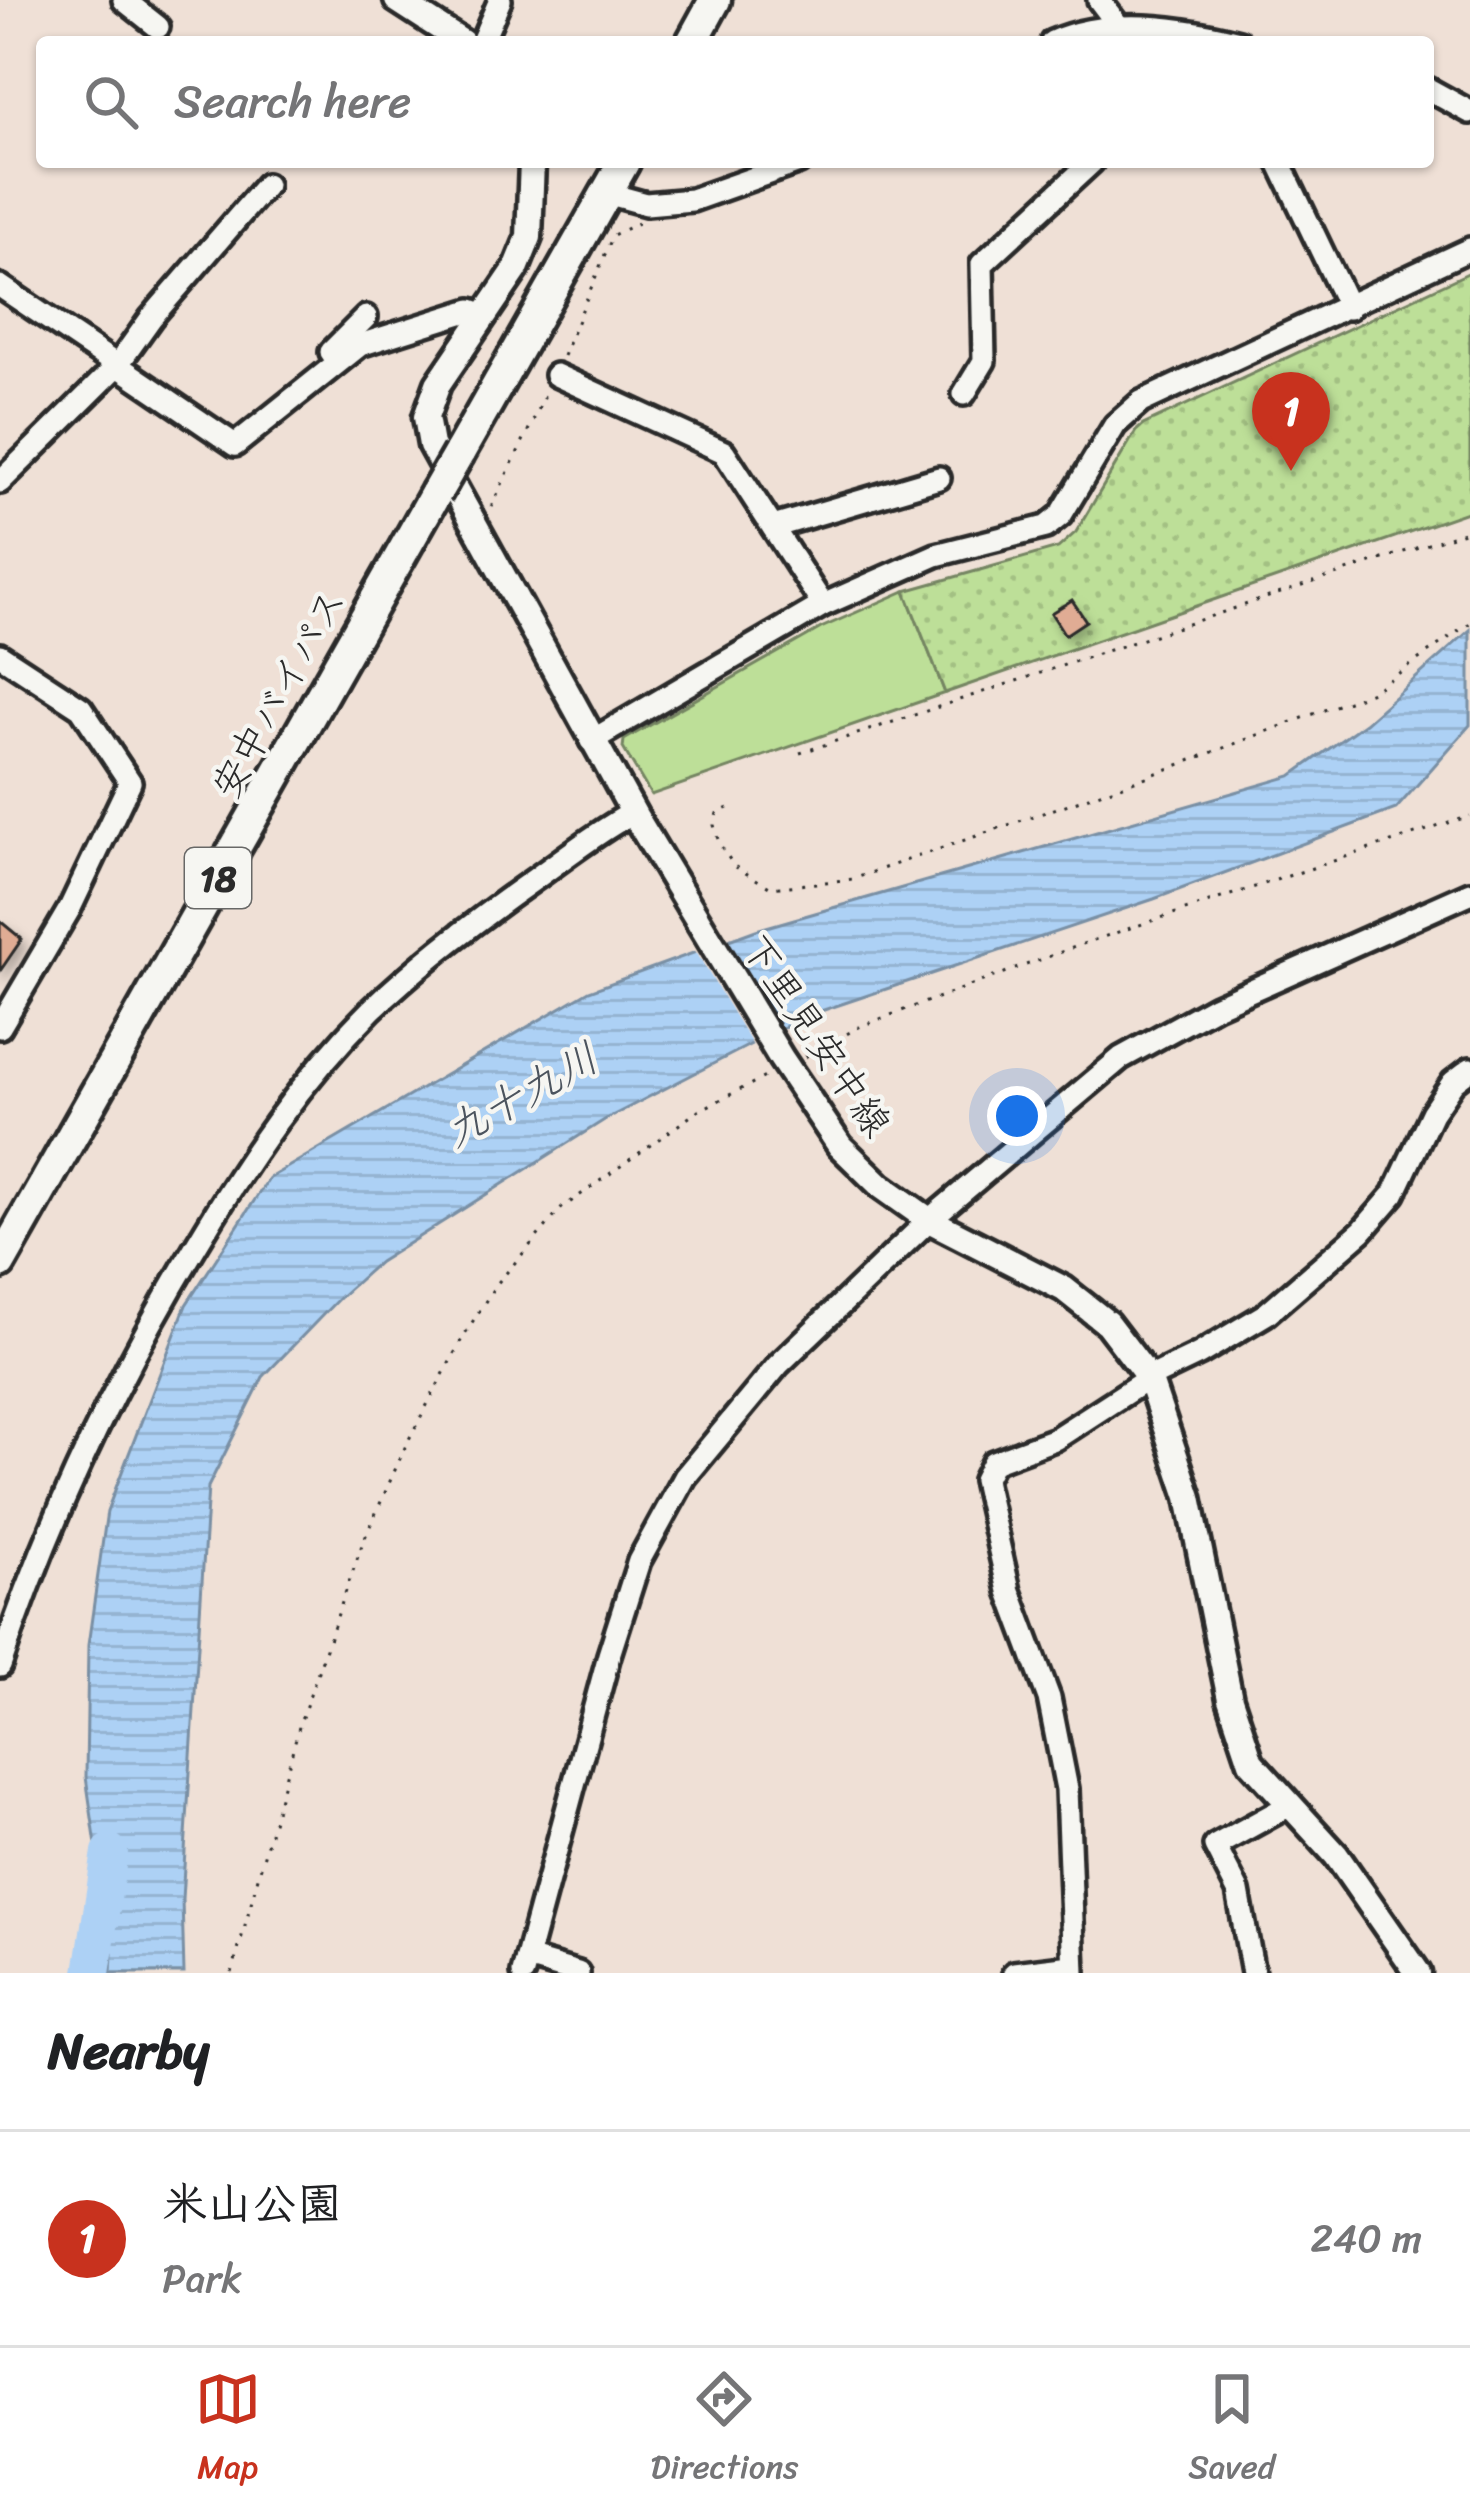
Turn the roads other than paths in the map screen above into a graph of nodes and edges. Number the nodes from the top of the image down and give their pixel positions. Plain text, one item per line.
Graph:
1 (124, 0) edge
2 (397, 0) edge
3 (500, 0) edge
4 (716, 0) edge
5 (1099, 0) edge
6 (158, 27) dead end
7 (1130, 32) edge
8 (453, 36) edge
9 (485, 36) edge
10 (695, 36) edge
11 (1065, 36) edge
12 (1178, 36) edge
13 (1434, 92) edge
14 (1470, 112) edge
15 (532, 168) edge
16 (621, 168) edge
17 (782, 168) edge
18 (1086, 168) edge
19 (1282, 168) edge
20 (266, 185) dead end
21 (606, 193) junction
22 (1470, 249) edge
23 (0, 286) edge
24 (1349, 308) junction
25 (485, 315) junction
26 (366, 316) dead end
27 (116, 367) junction
28 (328, 370) junction
29 (556, 375) road end
30 (964, 394) dead end
31 (8, 459) edge
32 (939, 478) dead end
33 (0, 482) edge
34 (773, 527) junction
35 (824, 605) junction
36 (0, 655) edge
37 (591, 741) junction
38 (635, 816) junction
39 (1470, 893) edge
40 (0, 1027) edge
41 (1470, 1069) edge
42 (929, 1220) junction
43 (0, 1264) edge
44 (1149, 1378) junction
45 (0, 1666) edge
46 (1288, 1806) junction
47 (525, 1965) edge
48 (1073, 1969) edge
49 (578, 1973) edge
50 (1014, 1973) edge
51 (1253, 1973) edge
52 (1418, 1973) edge

1 - 6 street
2 - 8 main road
3 - 9 street
4 - 10 highway
5 - 7 street
7 - 11 street
7 - 12 street
13 - 14 street
15 - 25 main road, 下里見安中線
16 - 21 highway, 安中バイパス / 18
17 - 21 street
18 - 30 street
19 - 24 street
20 - 27 street
21 - 43 highway, 安中バイパス / 18, bridge
22 - 24 street
23 - 27 street
24 - 35 street
25 - 28 street
25 - 37 main road, 下里見安中線
26 - 28 street
27 - 28 street
27 - 31 street
29 - 34 street
31 - 33 street
32 - 34 street
34 - 35 street
35 - 37 street
36 - 40 street
37 - 38 main road, 下里見安中線
38 - 42 main road, 下里見安中線
38 - 45 street
39 - 42 street
41 - 44 street
42 - 44 main road, 下里見安中線
42 - 47 street
44 - 46 main road, 下里見安中線
44 - 48 street
46 - 51 street
46 - 52 main road, 下里見安中線
47 - 49 street
48 - 50 street

